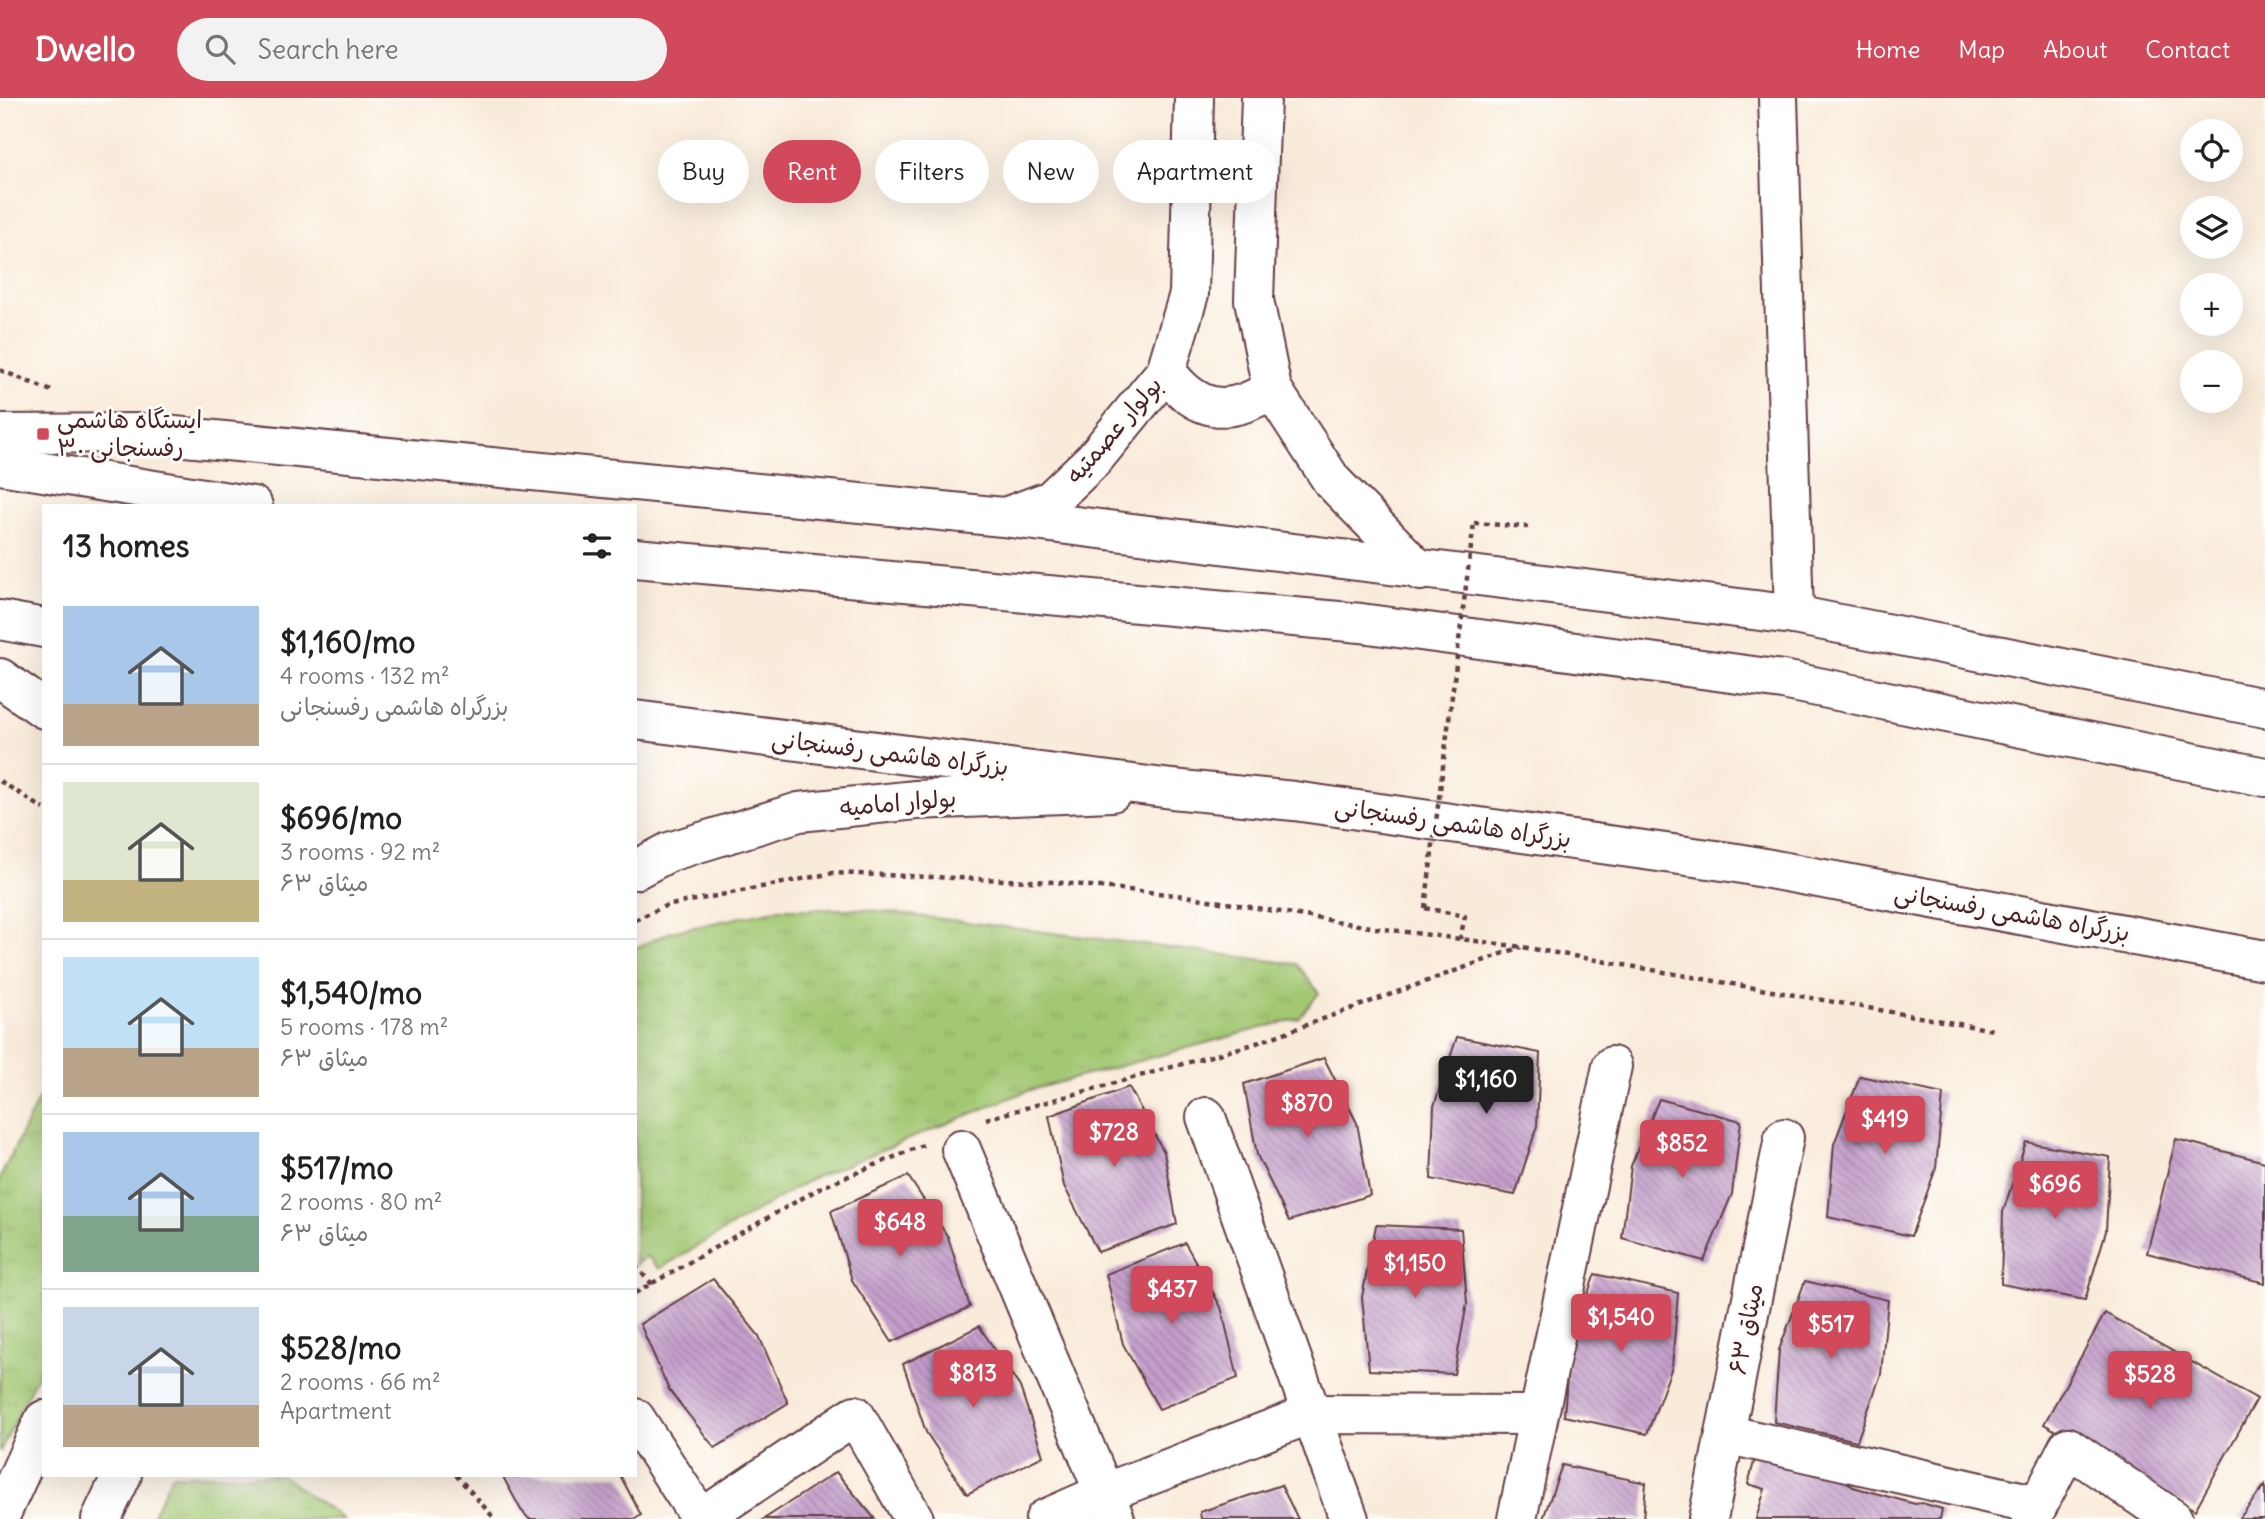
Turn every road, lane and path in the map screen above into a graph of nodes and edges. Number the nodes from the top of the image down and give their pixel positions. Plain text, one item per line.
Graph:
1 (1194, 98) edge
2 (1261, 98) edge
3 (1778, 98) edge
4 (0, 370) edge
5 (8, 371) dead end
6 (1166, 371) junction
7 (1272, 389) junction
8 (0, 435) edge
9 (0, 465) edge
10 (241, 504) edge
11 (1003, 517) junction
12 (1528, 527) dead end
13 (637, 558) edge
14 (1420, 570) junction
15 (1794, 615) junction
16 (0, 620) edge
17 (42, 628) edge
18 (0, 678) edge
19 (42, 708) edge
20 (2265, 708) edge
21 (637, 720) edge
22 (2265, 777) edge
23 (0, 781) edge
24 (1172, 789) junction
25 (42, 808) edge
26 (637, 869) edge
27 (637, 919) edge
28 (1460, 939) junction
29 (1522, 947) junction
30 (2265, 960) edge
31 (1993, 1030) dead end
32 (1612, 1066) dead end
33 (1206, 1117) dead end
34 (985, 1119) dead end
35 (1784, 1138) dead end
36 (944, 1146) joint
37 (637, 1268) edge
38 (653, 1285) junction
39 (637, 1292) edge
40 (1311, 1414) junction
41 (1537, 1415) junction
42 (637, 1421) edge
43 (42, 1424) edge
44 (1725, 1434) junction
45 (121, 1477) edge
46 (458, 1477) edge
47 (1110, 1506) edge
48 (2035, 1512) edge
49 (0, 1516) edge
50 (101, 1519) edge
51 (495, 1519) edge
52 (914, 1519) edge
53 (1045, 1519) edge
54 (1349, 1519) edge
55 (1517, 1519) edge
56 (1708, 1519) edge
57 (2173, 1519) edge

1 - 6 main road, بولوار عصمتیه
2 - 7 main road
3 - 15 main road
4 - 5 path
6 - 7 main road
6 - 11 main road, بولوار عصمتیه
7 - 14 main road
8 - 11 main road
9 - 10 main road
11 - 14 main road
12 - 28 path, bridge
13 - 22 main road
14 - 15 main road
15 - 20 main road
16 - 17 main road
18 - 19 main road
21 - 24 main road, بزرگراه هاشمی رفسنجانی
23 - 25 path
24 - 26 main road, بولوار امامیه
24 - 30 main road, بزرگراه هاشمی رفسنجانی
27 - 28 path
28 - 29 path
29 - 31 path
29 - 34 path
32 - 41 main road
33 - 40 main road
35 - 44 main road, میثاق ۶۳
36 - 38 path
36 - 47 main road
37 - 38 path
38 - 39 path
40 - 41 main road
40 - 47 main road
40 - 54 main road
41 - 55 main road
42 - 52 main road
43 - 49 main road
44 - 48 main road
44 - 56 main road, میثاق ۶۳
45 - 50 main road
46 - 51 path
47 - 53 main road
48 - 57 main road

